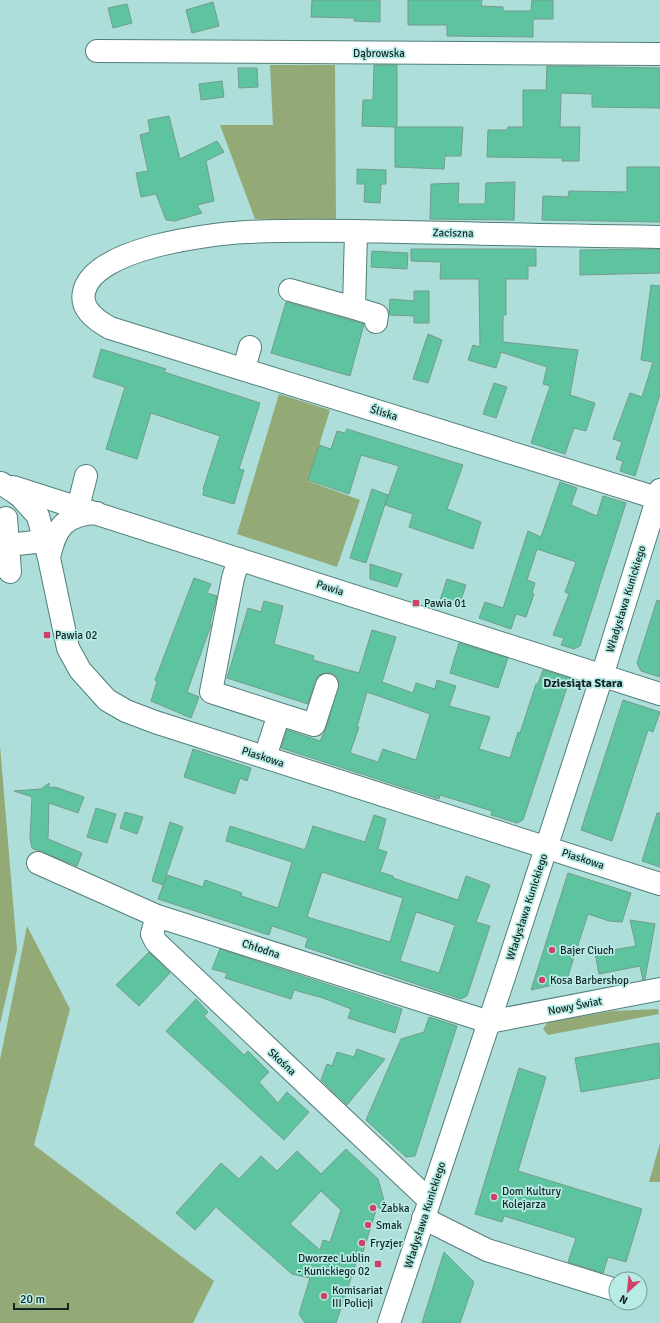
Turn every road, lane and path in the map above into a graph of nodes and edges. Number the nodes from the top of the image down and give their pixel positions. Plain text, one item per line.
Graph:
1 (97, 51) dead end
2 (660, 54) edge
3 (356, 232) junction
4 (660, 237) edge
5 (290, 290) dead end
6 (354, 308) junction
7 (376, 322) dead end
8 (87, 324) joint
9 (250, 347) dead end
10 (244, 369) junction
11 (86, 476) dead end
12 (0, 483) edge
13 (659, 496) edge
14 (78, 507) junction
15 (98, 513) junction
16 (6, 518) dead end
17 (8, 545) junction
18 (47, 550) junction
19 (239, 559) junction
20 (10, 572) dead end
21 (602, 676) junction
22 (327, 685) dead end
23 (660, 694) edge
24 (279, 714) junction
25 (265, 758) junction
26 (546, 847) junction
27 (38, 863) dead end
28 (660, 884) edge
29 (157, 916) junction
30 (660, 989) edge
31 (489, 1022) junction
32 (426, 1209) junction
33 (608, 1288) edge
34 (389, 1323) edge

1 - 2 street, Dąbrowska
3 - 4 street, Zaciszna
3 - 6 street
3 - 8 street, Zaciszna
5 - 6 street
6 - 7 street
8 - 10 street, Śliska
9 - 10 street
10 - 13 street, Śliska
11 - 14 street
12 - 14 street, Pawia
12 - 18 street, Piaskowa
13 - 21 street, Władysława Kunickiego
14 - 15 street, Pawia
15 - 18 street
15 - 19 street, Pawia
16 - 17 street
17 - 18 street
17 - 20 street
18 - 25 street, Piaskowa
19 - 21 street, Pawia
19 - 24 street
21 - 23 street, Pawia
21 - 26 street, Władysława Kunickiego
22 - 24 street
24 - 25 street
25 - 26 street, Piaskowa
26 - 28 street, Piaskowa
26 - 31 street, Władysława Kunickiego
27 - 29 street, Chłodna
29 - 31 street, Chłodna
29 - 32 street, Skośna
30 - 31 street, Nowy Świat
31 - 32 street, Władysława Kunickiego
32 - 33 street, Skośna
32 - 34 street, Władysława Kunickiego

